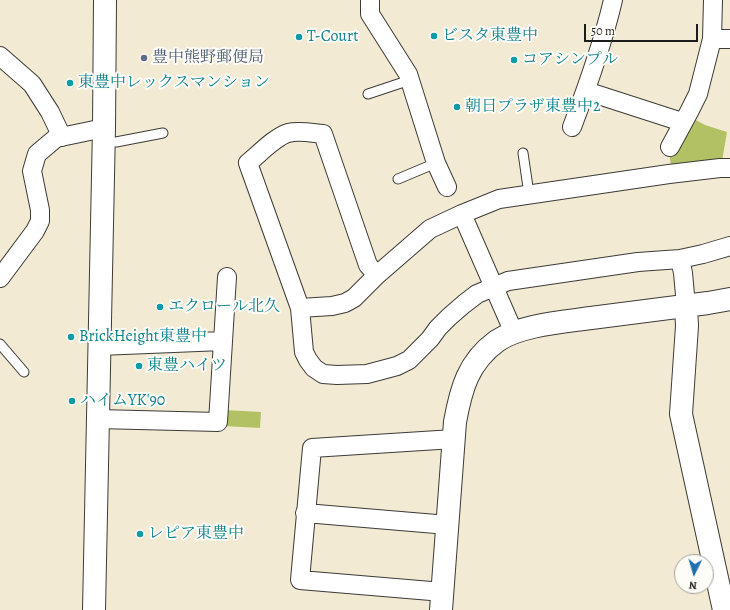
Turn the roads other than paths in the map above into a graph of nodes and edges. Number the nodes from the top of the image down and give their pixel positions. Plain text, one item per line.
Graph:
1 (105, 0) edge
2 (370, 0) edge
3 (613, 0) edge
4 (713, 0) edge
5 (712, 39) junction
6 (730, 39) edge
7 (0, 56) edge
8 (410, 80) junction
9 (586, 91) junction
10 (368, 94) dead end
11 (682, 122) junction
12 (572, 127) dead end
13 (163, 133) dead end
14 (104, 135) junction
15 (62, 137) junction
16 (670, 147) dead end
17 (523, 153) dead end
18 (436, 162) junction
19 (730, 168) edge
20 (398, 179) dead end
21 (447, 187) dead end
22 (529, 194) junction
23 (462, 214) junction
24 (730, 246) edge
25 (680, 259) junction
26 (377, 275) junction
27 (227, 277) dead end
28 (0, 278) edge
29 (493, 286) junction
30 (730, 299) edge
31 (686, 306) junction
32 (300, 308) junction
33 (514, 333) junction
34 (223, 341) junction
35 (0, 344) edge
36 (99, 346) junction
37 (24, 372) dead end
38 (98, 419) junction
39 (454, 439) junction
40 (305, 513) junction
41 (448, 525) junction
42 (442, 601) edge
43 (94, 610) edge
44 (724, 610) edge

1 - 14 street
2 - 8 street
3 - 9 street
4 - 5 street
5 - 6 street
5 - 11 street
7 - 15 street
8 - 10 lane
8 - 18 street
9 - 11 street
9 - 12 street
11 - 16 street
13 - 14 lane
14 - 15 street
14 - 36 street
15 - 28 street
17 - 22 lane
18 - 20 lane
18 - 21 street
19 - 22 street
22 - 23 street
23 - 26 street
23 - 29 street
24 - 25 street
25 - 29 street
25 - 31 street
26 - 32 street
26 - 32 street
27 - 34 street
29 - 32 street
29 - 33 street
30 - 31 street
31 - 33 street
31 - 44 street
33 - 39 street
34 - 36 street
34 - 38 street
35 - 37 lane
36 - 38 street
38 - 43 street
39 - 40 street
39 - 41 street
40 - 41 street
40 - 42 street
41 - 42 street

